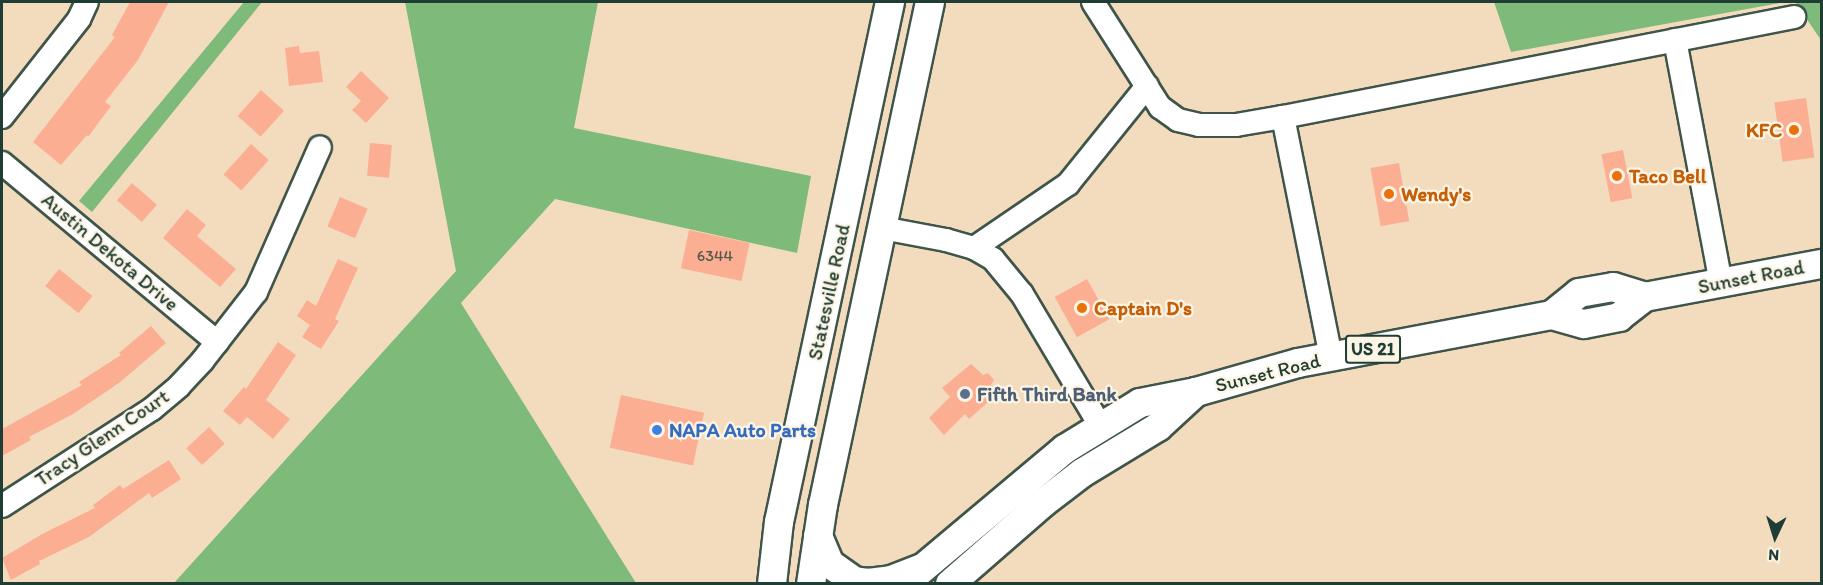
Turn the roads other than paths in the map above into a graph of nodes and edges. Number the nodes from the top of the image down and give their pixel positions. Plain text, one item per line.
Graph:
1 (87, 2) edge
2 (890, 2) edge
3 (930, 2) edge
4 (1093, 2) edge
5 (1794, 17) dead end
6 (1676, 40) junction
7 (1147, 86) junction
8 (2, 117) edge
9 (1283, 117) junction
10 (320, 147) dead end
11 (2, 163) edge
12 (882, 228) junction
13 (974, 248) junction
14 (1821, 264) edge
15 (1721, 283) junction
16 (217, 342) junction
17 (1331, 357) junction
18 (1196, 392) junction
19 (1101, 427) junction
20 (2, 506) edge
21 (818, 536) junction
22 (914, 575) edge
23 (772, 584) edge
24 (811, 584) edge
25 (950, 584) edge

1 - 8 street
2 - 23 main road, Statesville Road
3 - 12 main road, Statesville Road
4 - 7 street
5 - 6 street
6 - 9 street
6 - 15 street
7 - 9 street
7 - 13 street
9 - 17 street
10 - 16 street, Tracy Glenn Court
11 - 16 street, Austin Dekota Drive
12 - 13 street
12 - 21 main road, Statesville Road
13 - 19 street
14 - 15 main road, Sunset Road / US 21
15 - 17 main road, Sunset Road / US 21
16 - 20 street, Tracy Glenn Court
17 - 18 main road, Sunset Road / US 21
18 - 19 main road, Sunset Road / US 21
18 - 25 main road, Sunset Road / US 21
19 - 22 main road, Sunset Road / US 21
21 - 22 main road, Sunset Road
21 - 24 main road, Statesville Road

